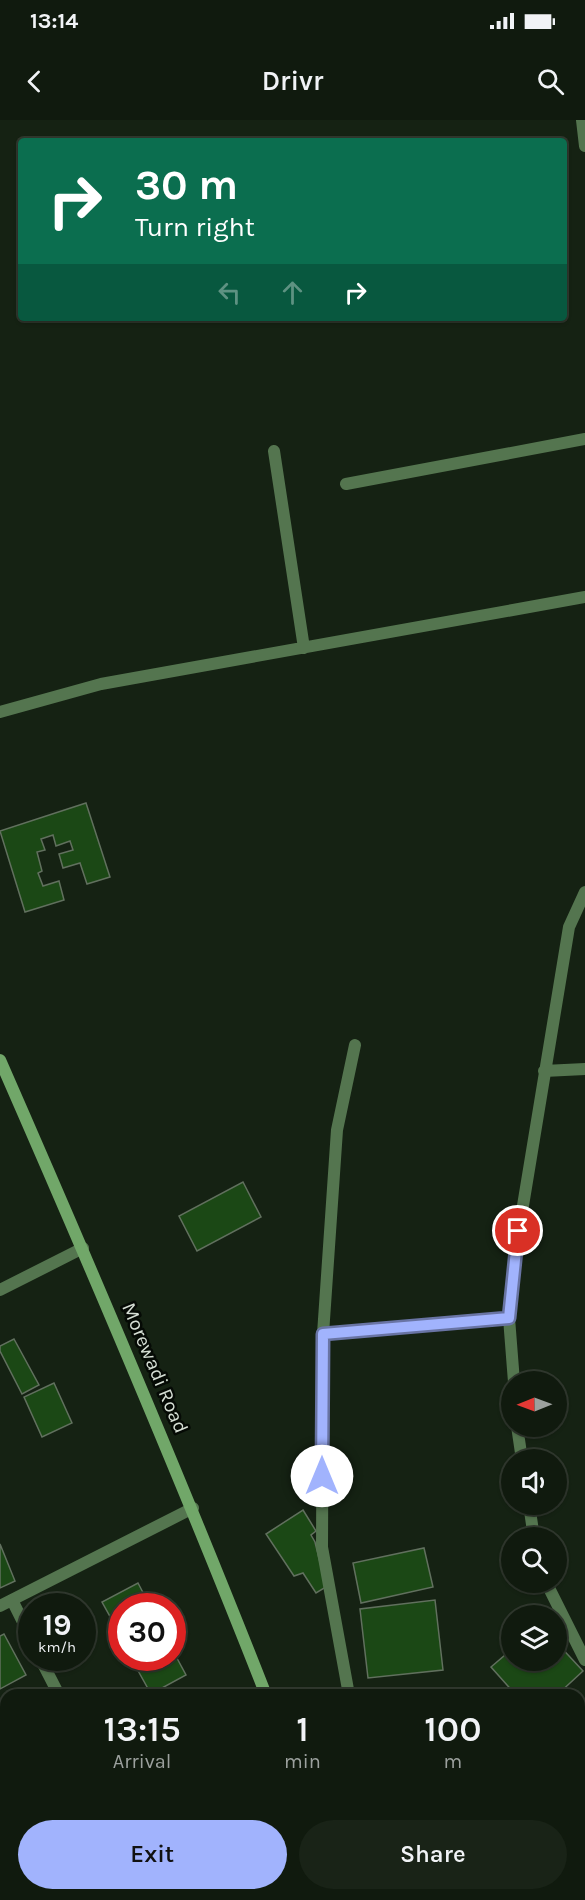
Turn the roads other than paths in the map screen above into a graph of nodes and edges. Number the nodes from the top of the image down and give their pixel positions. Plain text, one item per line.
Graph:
1 (582, 120) edge
2 (585, 146) edge
3 (585, 439) edge
4 (274, 451) dead end
5 (346, 484) dead end
6 (585, 597) edge
7 (304, 648) junction
8 (0, 712) edge
9 (585, 892) edge
10 (355, 1045) dead end
11 (0, 1060) edge
12 (585, 1069) edge
13 (544, 1071) junction
14 (83, 1248) junction
15 (0, 1290) edge
16 (509, 1318) junction
17 (323, 1334) junction
18 (513, 1371) edge
19 (193, 1508) junction
20 (550, 1593) edge
21 (12, 1600) junction
22 (0, 1606) edge
23 (18, 1612) edge
24 (585, 1660) edge
25 (47, 1671) edge
26 (56, 1689) edge
27 (264, 1689) edge
28 (348, 1689) edge

1 - 2 street
3 - 5 street
4 - 7 street
6 - 7 street
7 - 8 street
9 - 13 street
10 - 17 street
11 - 14 main road, Morewadi Road
12 - 13 street
13 - 16 street
14 - 15 street
14 - 19 main road, Morewadi Road
16 - 17 street
16 - 18 street
17 - 28 street
19 - 21 street
19 - 27 main road, Morewadi Road
20 - 24 street
21 - 22 street
21 - 23 street
25 - 26 street

